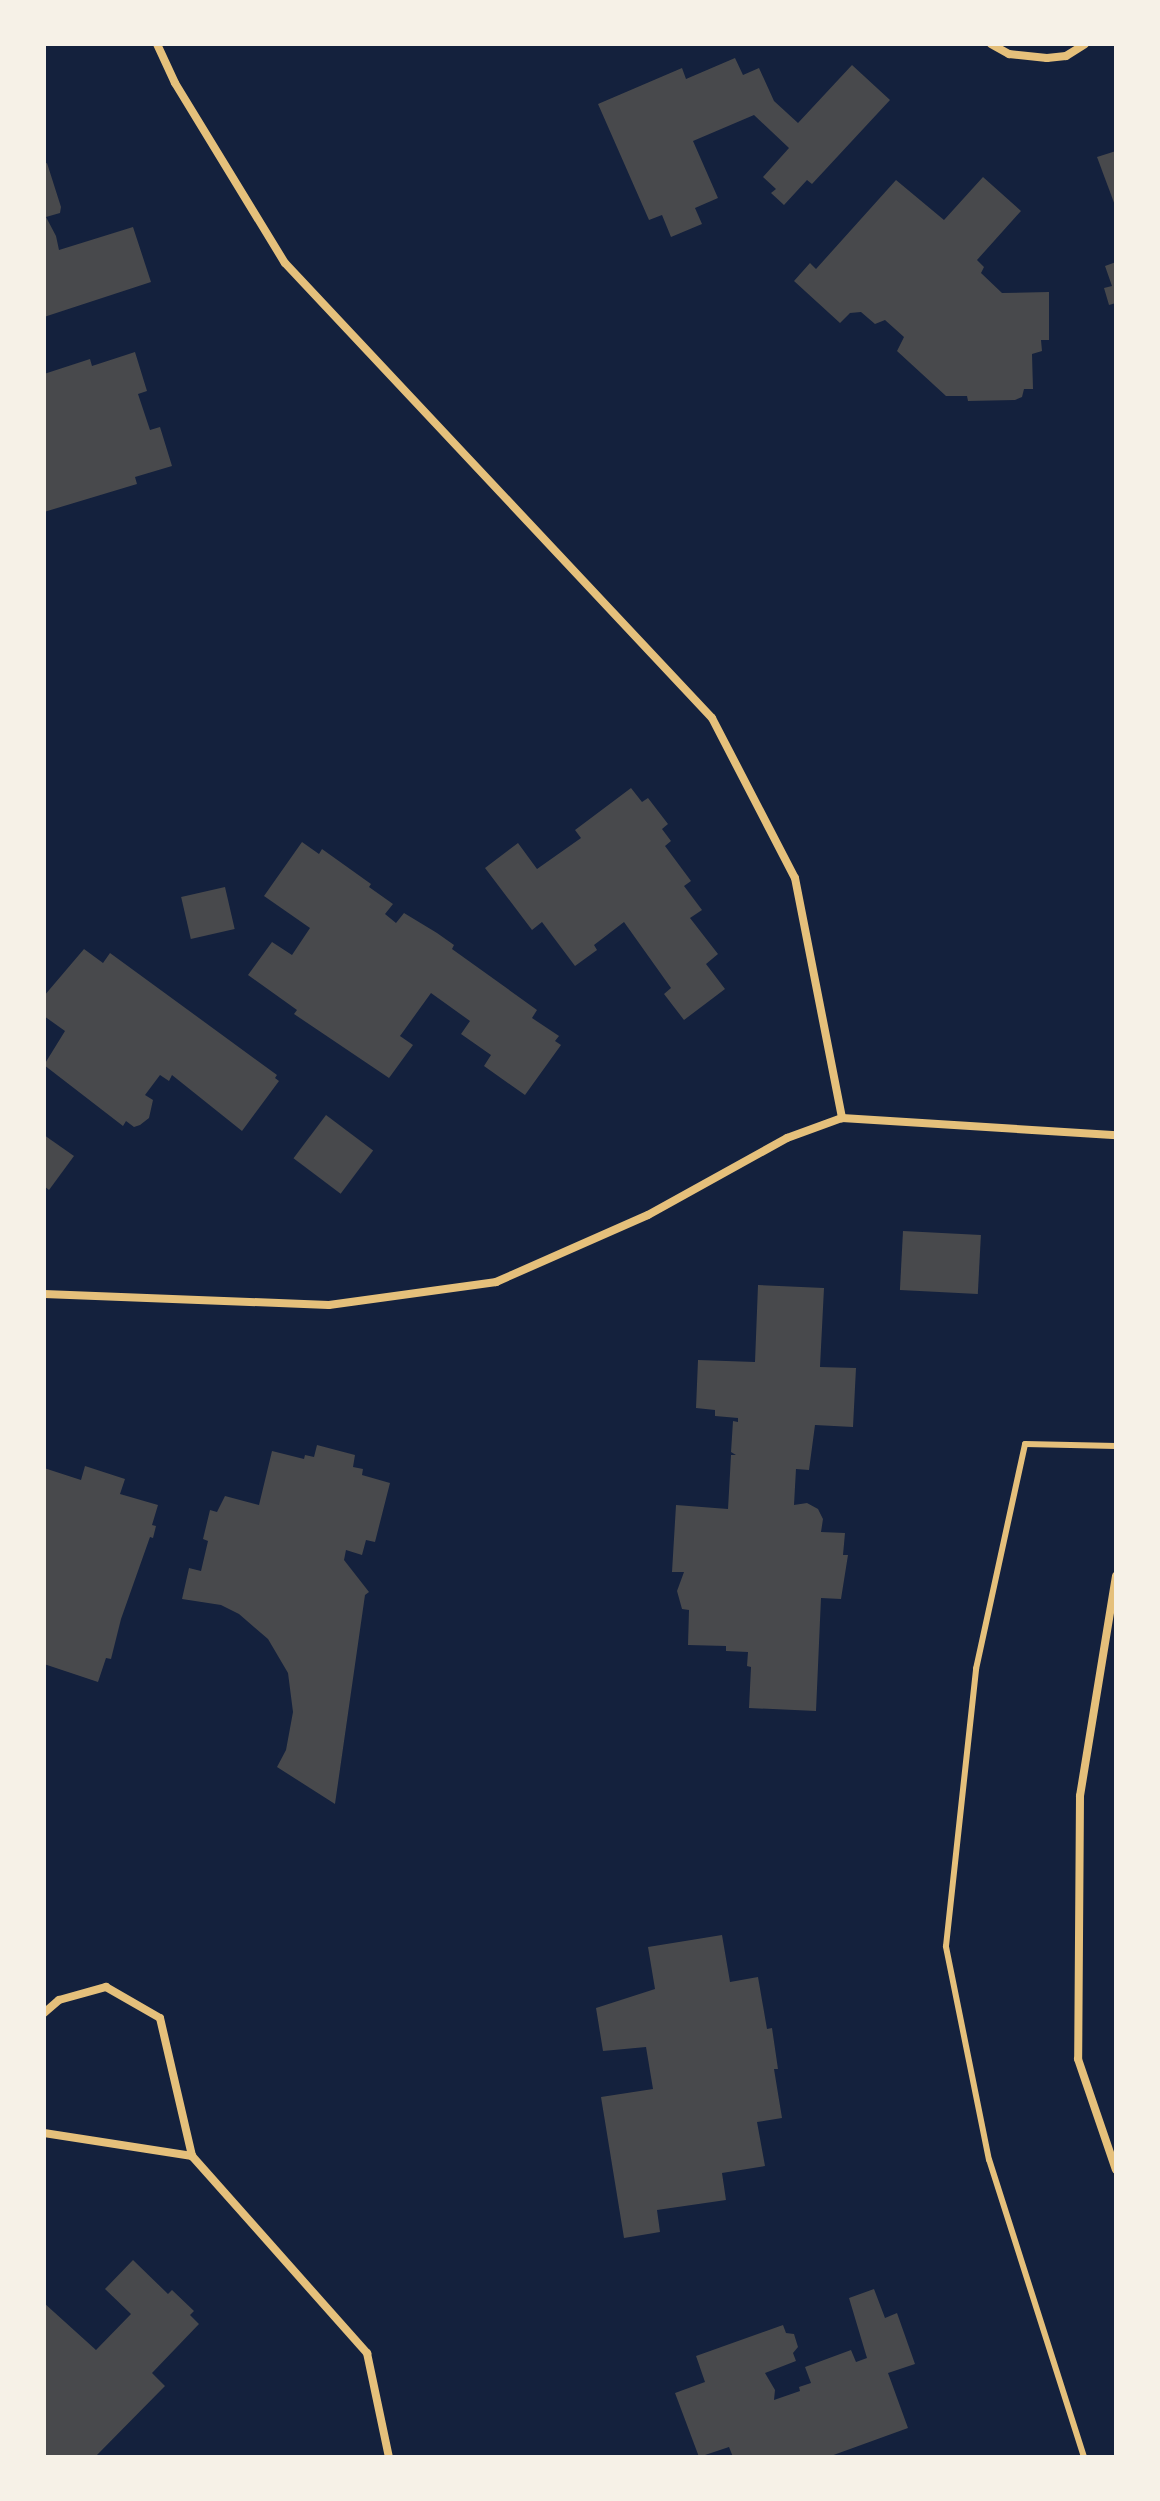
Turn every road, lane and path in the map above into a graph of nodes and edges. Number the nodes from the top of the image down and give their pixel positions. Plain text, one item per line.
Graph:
1 (157, 44) edge
2 (991, 44) edge
3 (1085, 44) edge
4 (842, 1118) junction
5 (1116, 1135) edge
6 (46, 1296) edge
7 (1116, 1446) edge
8 (1116, 1576) edge
9 (44, 2013) edge
10 (44, 2133) edge
11 (192, 2156) junction
12 (1116, 2170) edge
13 (389, 2457) edge
14 (1084, 2457) edge

1 - 4 street
2 - 3 street
4 - 5 street
4 - 6 street
7 - 14 lane
8 - 12 street
9 - 11 street
10 - 11 street
11 - 13 street

